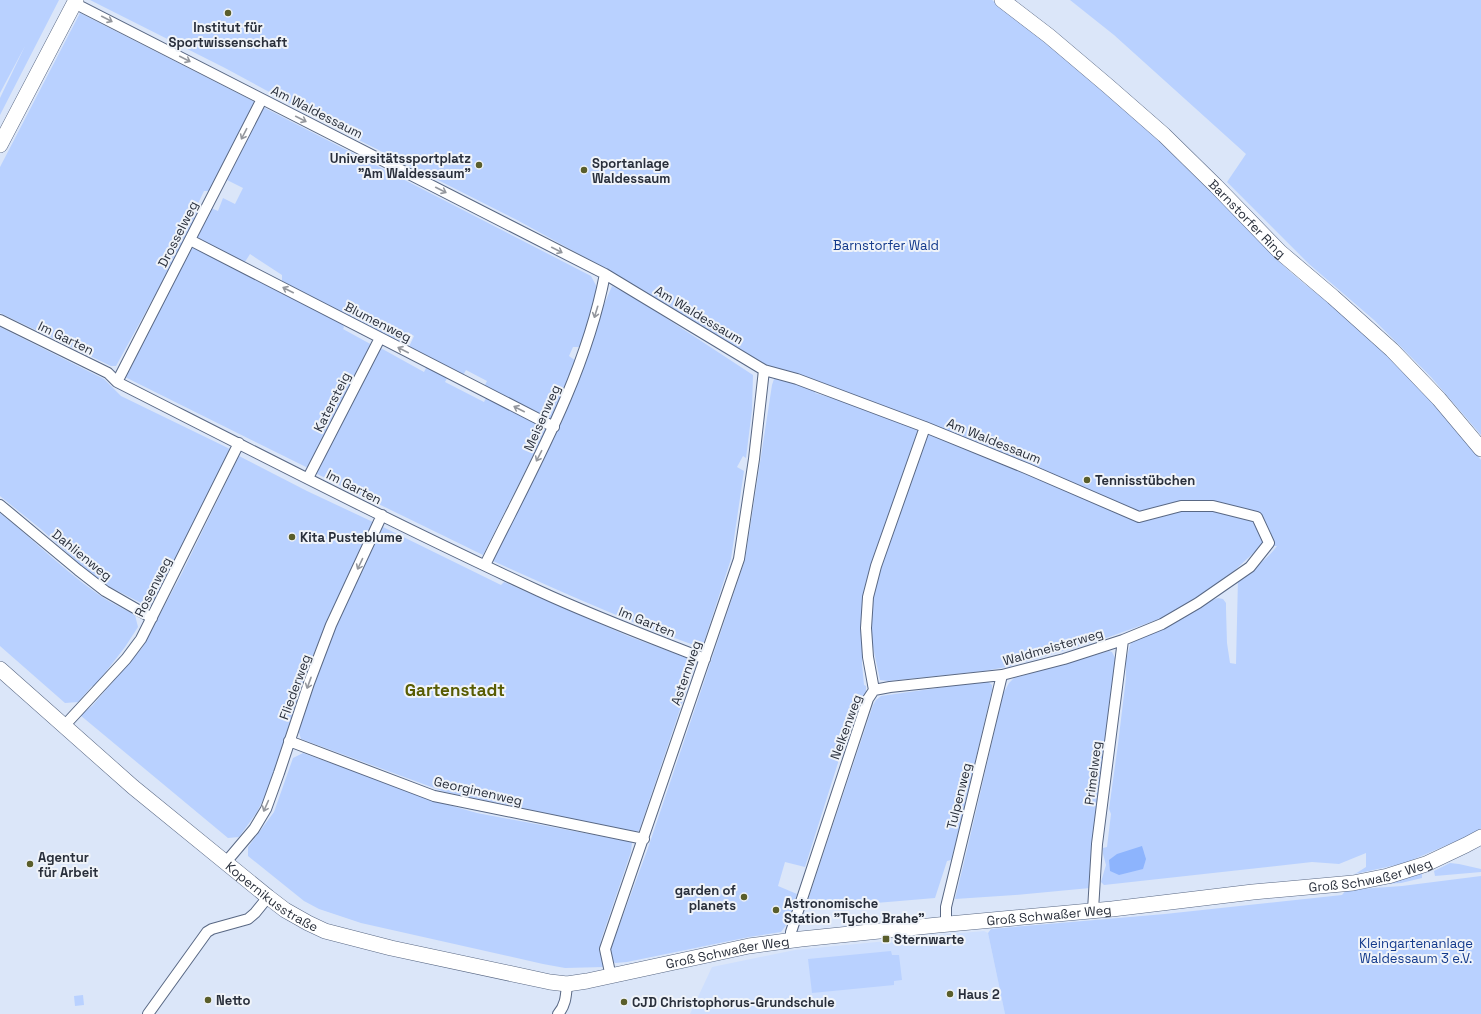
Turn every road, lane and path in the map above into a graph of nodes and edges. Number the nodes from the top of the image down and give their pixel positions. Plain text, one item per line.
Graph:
1 (1002, 0) edge
2 (77, 3) edge
3 (262, 99) junction
4 (0, 145) edge
5 (190, 240) junction
6 (605, 274) junction
7 (0, 320) edge
8 (380, 338) junction
9 (764, 370) junction
10 (117, 382) junction
11 (554, 427) junction
12 (925, 427) junction
13 (239, 443) junction
14 (1481, 449) edge
15 (308, 478) junction
16 (0, 505) edge
17 (382, 515) junction
18 (485, 565) junction
19 (1225, 584) joint
20 (152, 618) junction
21 (1123, 640) junction
22 (705, 659) junction
23 (0, 669) edge
24 (1002, 675) junction
25 (874, 690) junction
26 (64, 725) junction
27 (289, 741) junction
28 (1481, 837) edge
29 (644, 839) junction
30 (226, 862) junction
31 (268, 897) junction
32 (1093, 910) junction
33 (946, 924) junction
34 (791, 941) junction
35 (611, 977) junction
36 (567, 984) junction
37 (148, 1014) edge
38 (558, 1014) edge

1 - 14 street, Barnstorfer Ring
2 -> 3 street, Am Waldessaum
2 - 4 street
3 -> 5 street, Drosselweg
3 -> 6 street, Am Waldessaum
8 -> 5 street, Blumenweg
5 - 10 street, Drosselweg
6 - 9 street, Am Waldessaum
6 -> 11 street, Meisenweg
7 - 10 street, Im Garten
11 -> 8 street, Blumenweg
8 - 15 street, Katersteig
9 - 12 street, Am Waldessaum
9 - 22 street, Asternweg
10 - 13 street, Im Garten
11 -> 18 street, Meisenweg
12 - 19 street, Am Waldessaum
12 - 25 street, Nelkenweg
13 - 15 street, Im Garten
13 - 20 street, Rosenweg
15 - 17 street, Im Garten
16 - 20 street, Dahlienweg
17 - 18 street, Im Garten
17 -> 27 street, Fliederweg
18 - 22 street, Im Garten
19 - 21 street, Waldmeisterweg
20 - 26 street, Rosenweg
21 - 24 street, Waldmeisterweg
21 - 32 street, Primelweg
22 - 29 street, Asternweg
23 - 26 street, Kopernikusstraße
24 - 25 street, Waldmeisterweg
24 - 33 street, Tulpenweg
25 - 34 street, Nelkenweg
26 - 30 street, Kopernikusstraße
27 - 29 street, Georginenweg
27 -> 30 street, Fliederweg
28 - 32 street, Groß Schwaßer Weg
29 - 35 street, Asternweg
30 - 31 street, Kopernikusstraße
31 - 36 street, Kopernikusstraße
31 - 37 street
32 - 33 street, Groß Schwaßer Weg
33 - 34 street, Groß Schwaßer Weg
34 - 35 street, Groß Schwaßer Weg
35 - 36 street, Kopernikusstraße
36 - 38 street

